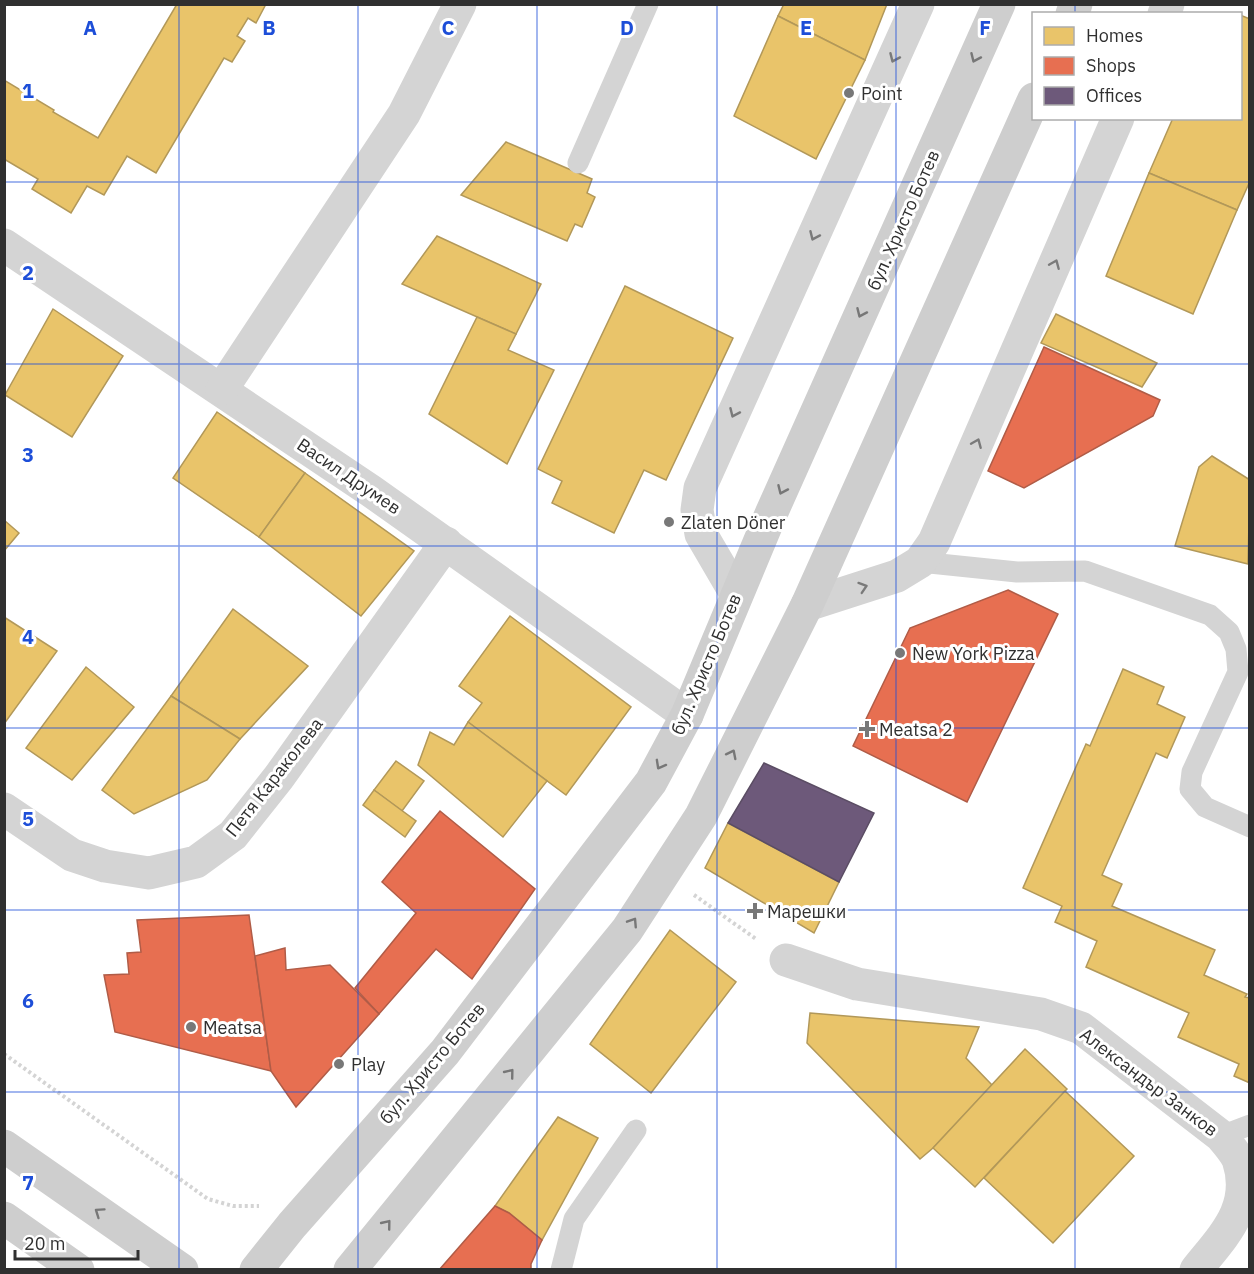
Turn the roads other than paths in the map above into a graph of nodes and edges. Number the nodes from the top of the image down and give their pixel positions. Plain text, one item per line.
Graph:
1 (460, 4) edge
2 (648, 4) edge
3 (918, 4) edge
4 (999, 4) edge
5 (1032, 103) edge
6 (1117, 120) edge
7 (578, 163) dead end
8 (4, 245) edge
9 (222, 390) junction
10 (446, 543) junction
11 (920, 562) junction
12 (736, 594) junction
13 (807, 605) junction
14 (687, 715) junction
15 (4, 809) edge
16 (1250, 827) edge
17 (786, 960) road end
18 (636, 1130) dead end
19 (1235, 1130) edge
20 (4, 1146) edge
21 (4, 1218) edge
22 (78, 1269) edge
23 (182, 1269) edge
24 (256, 1269) edge
25 (350, 1269) edge
26 (561, 1269) edge
27 (1196, 1269) edge

1 - 9 street
2 - 7 lane
3 -> 12 street
4 -> 12 main road, бул. Христо Ботев
5 - 13 main road
11 -> 6 street
8 - 9 street, Васил Друмев
9 - 10 street, Васил Друмев
10 - 14 street, Васил Друмев
10 - 15 street, Петя Караколева
13 -> 11 street
11 - 16 lane
12 - 14 main road, бул. Христо Ботев
25 -> 13 main road
14 -> 24 main road, бул. Христо Ботев
17 - 19 street, Александър Занков
18 - 26 lane
19 - 27 street, Александър Занков
23 -> 20 main road
21 - 22 main road

